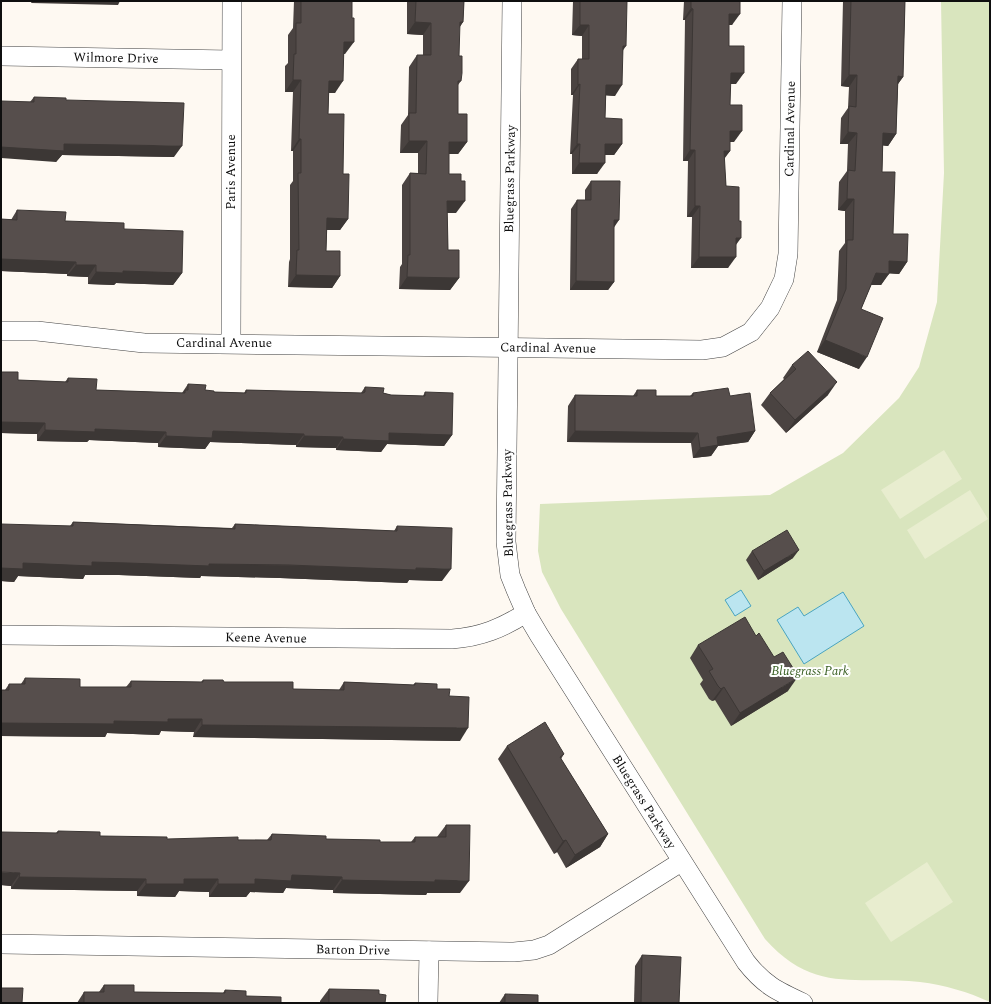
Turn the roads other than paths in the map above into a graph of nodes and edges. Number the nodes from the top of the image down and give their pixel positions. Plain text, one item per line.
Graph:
1 (232, 1) edge
2 (512, 1) edge
3 (792, 1) edge
4 (1, 56) edge
5 (231, 60) junction
6 (1, 331) edge
7 (231, 343) junction
8 (509, 347) junction
9 (526, 613) junction
10 (1, 635) edge
11 (681, 862) junction
12 (1, 944) edge
13 (429, 951) junction
14 (774, 997) edge
15 (428, 1003) edge
16 (803, 1003) edge

1 - 5 street, Paris Avenue
2 - 8 street, Bluegrass Parkway
3 - 8 street, Cardinal Avenue
4 - 5 street, Wilmore Drive
5 - 7 street, Paris Avenue
6 - 7 street, Cardinal Avenue
7 - 8 street, Cardinal Avenue
8 - 9 street, Bluegrass Parkway
9 - 10 street, Keene Avenue
9 - 11 street, Bluegrass Parkway
11 - 13 street, Barton Drive
11 - 14 street, Bluegrass Parkway
12 - 13 street, Barton Drive
13 - 15 street
14 - 16 street, Bluegrass Parkway

